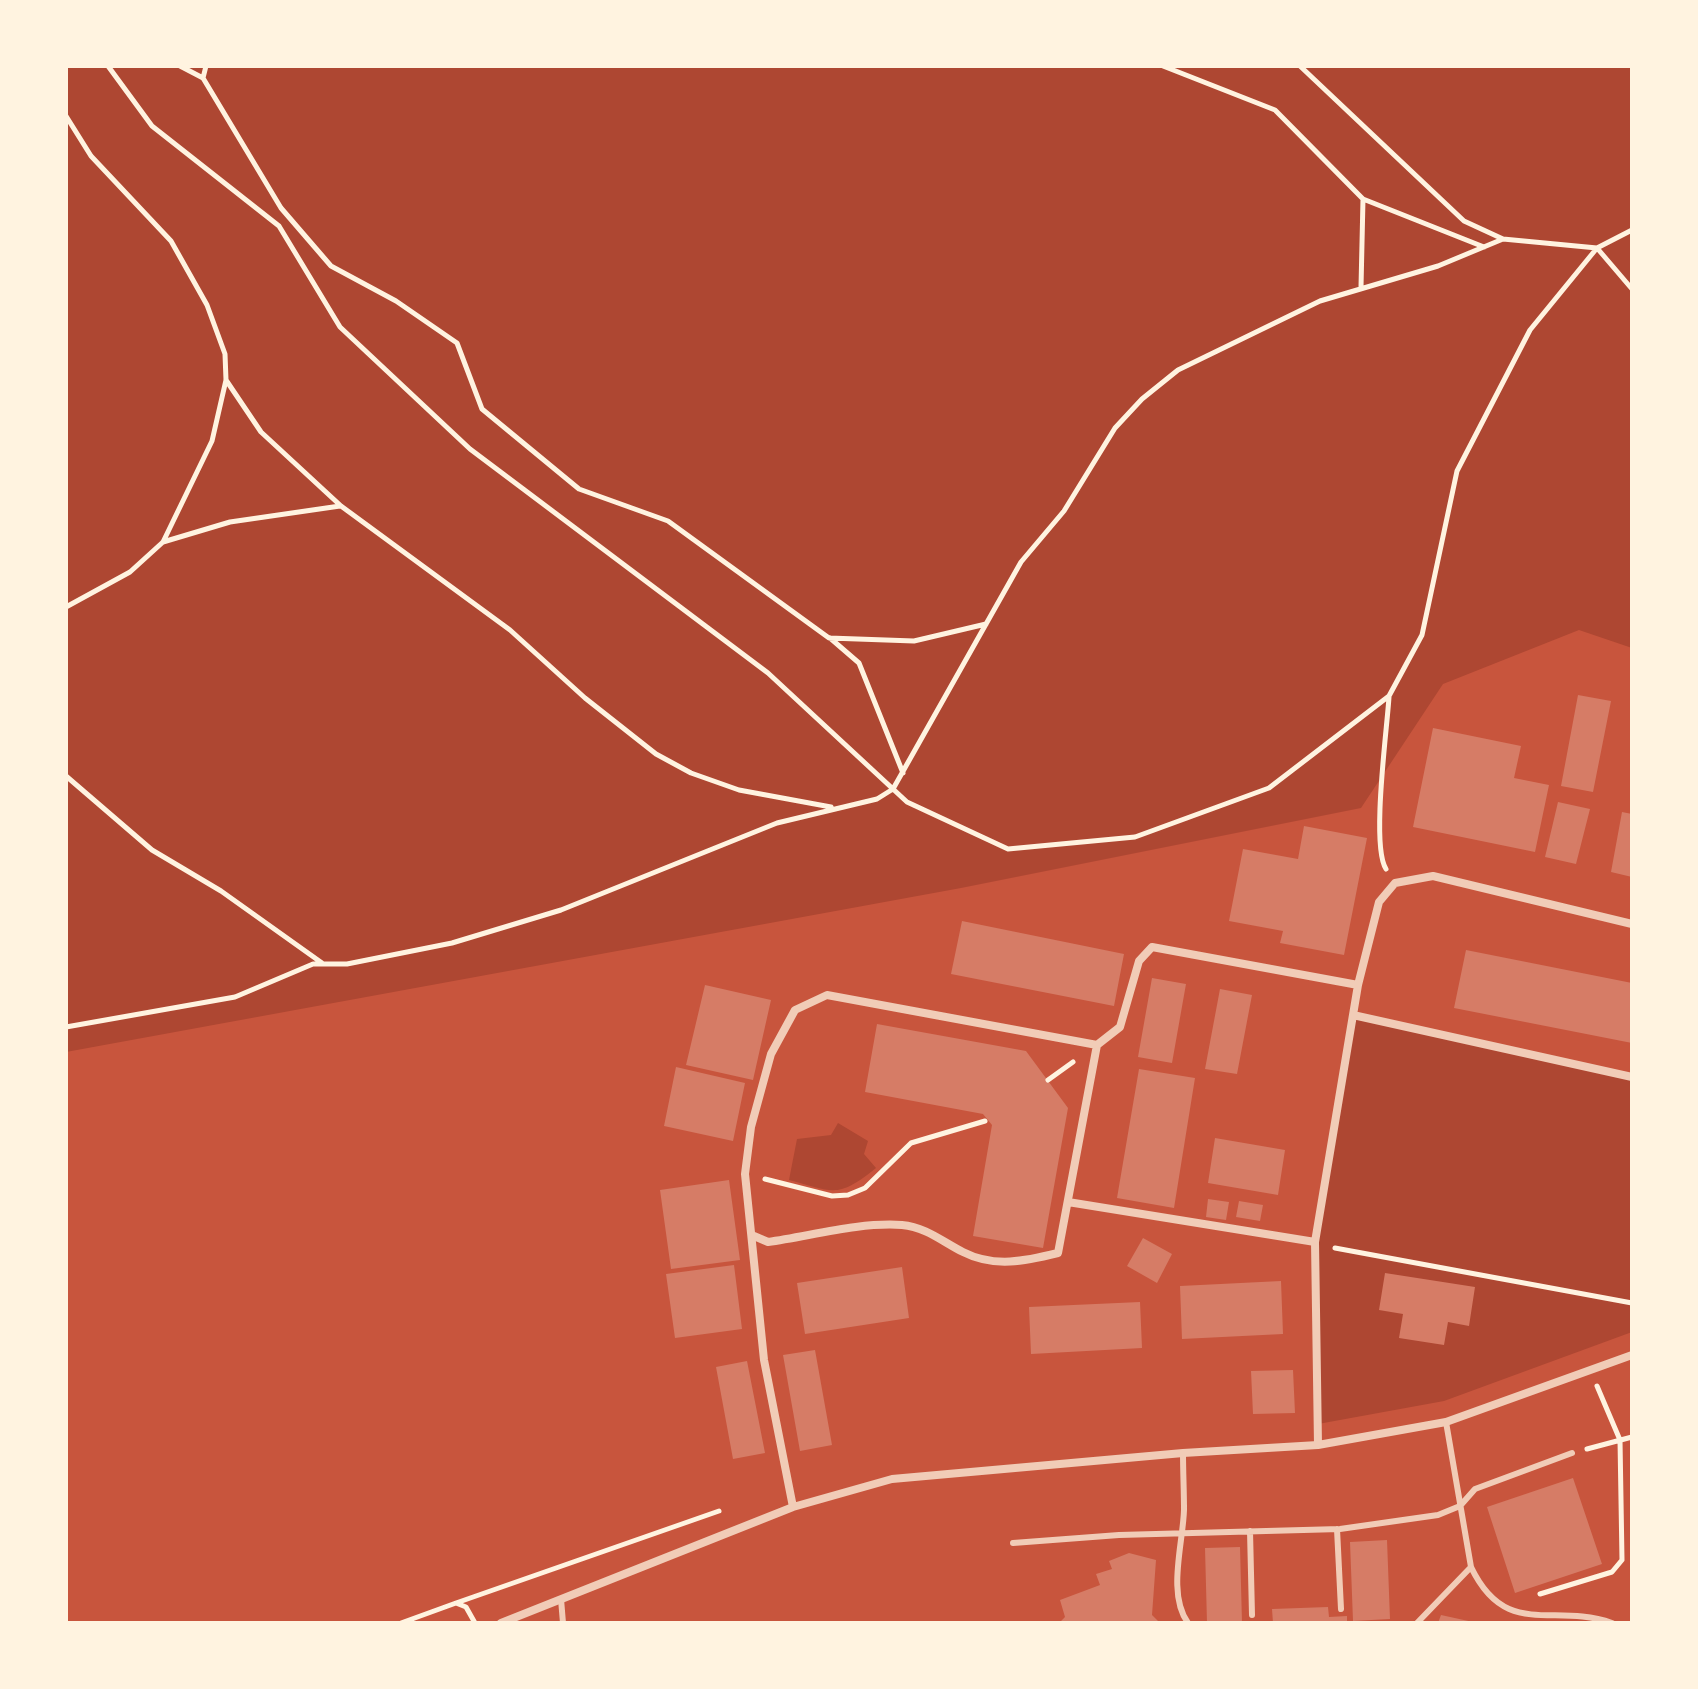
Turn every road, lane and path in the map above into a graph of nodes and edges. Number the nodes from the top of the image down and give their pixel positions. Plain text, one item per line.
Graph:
1 (108, 66) edge
2 (180, 66) edge
3 (206, 66) edge
4 (1163, 66) edge
5 (1300, 66) edge
6 (203, 78) junction
7 (66, 116) edge
8 (1363, 199) junction
9 (1632, 230) edge
10 (1503, 239) junction
11 (1484, 247) junction
12 (1597, 248) junction
13 (1361, 287) junction
14 (1632, 289) edge
15 (226, 380) junction
16 (341, 506) junction
17 (163, 542) junction
18 (66, 607) edge
19 (987, 624) junction
20 (829, 638) junction
21 (1389, 696) junction
22 (903, 773) junction
23 (66, 776) edge
24 (893, 789) junction
25 (836, 808) junction
26 (1395, 883) junction
27 (1632, 924) edge
28 (322, 964) junction
29 (1358, 985) junction
30 (1353, 1015) junction
31 (66, 1027) edge
32 (1097, 1045) junction
33 (1632, 1077) edge
34 (985, 1121) dead end
35 (745, 1174) junction
36 (1068, 1202) junction
37 (754, 1236) junction
38 (1315, 1242) junction
39 (1632, 1303) edge
40 (1632, 1355) edge
41 (1589, 1371) junction
42 (1446, 1422) junction
43 (1632, 1437) edge
44 (1620, 1440) junction
45 (1318, 1445) junction
46 (1183, 1453) junction
47 (1572, 1453) joint
48 (1460, 1506) junction
49 (793, 1507) junction
50 (1337, 1529) junction
51 (1250, 1531) junction
52 (1181, 1533) junction
53 (1013, 1543) dead end
54 (1471, 1567) junction
55 (561, 1599) junction
56 (1499, 1607) junction
57 (1341, 1609) dead end
58 (1252, 1615) dead end
59 (401, 1623) edge
60 (475, 1623) edge
61 (501, 1623) edge
62 (563, 1623) edge
63 (1188, 1623) edge
64 (1417, 1623) edge
65 (1612, 1623) edge

1 - 24 path
2 - 6 path
3 - 6 path
4 - 8 path
5 - 10 path
6 - 20 path
7 - 15 path
8 - 11 path
8 - 13 path
9 - 12 path
10 - 11 path
10 - 12 path
11 - 13 path
12 - 14 path
12 - 21 path
13 - 19 path
15 - 16 path
15 - 17 path
16 - 17 path
16 - 25 path
17 - 18 path
19 - 20 path
19 - 22 path
20 - 22 path
21 - 24 path
21 - 26 path
22 - 24 path
23 - 28 path
24 - 25 path
25 - 28 path
26 - 27 street
26 - 29 street
28 - 31 path
29 - 30 street
29 - 32 street
30 - 33 street
30 - 38 street
32 - 35 street
32 - 36 street
34 - 35 path
35 - 37 street
36 - 37 street
36 - 38 street
37 - 49 street
38 - 39 path
38 - 45 street
40 - 41 street
41 - 42 street
41 - 44 path
42 - 45 street
42 - 48 lane
43 - 44 path
44 - 47 path
44 - 56 path
45 - 46 street
46 - 49 street
46 - 52 lane
47 - 48 lane
48 - 50 lane
48 - 54 lane
49 - 55 street
50 - 51 lane
50 - 57 lane
51 - 52 lane
51 - 58 lane
52 - 53 lane
52 - 63 lane
54 - 56 lane
54 - 64 lane
55 - 61 street
55 - 62 lane
56 - 65 lane
59 - 60 path

